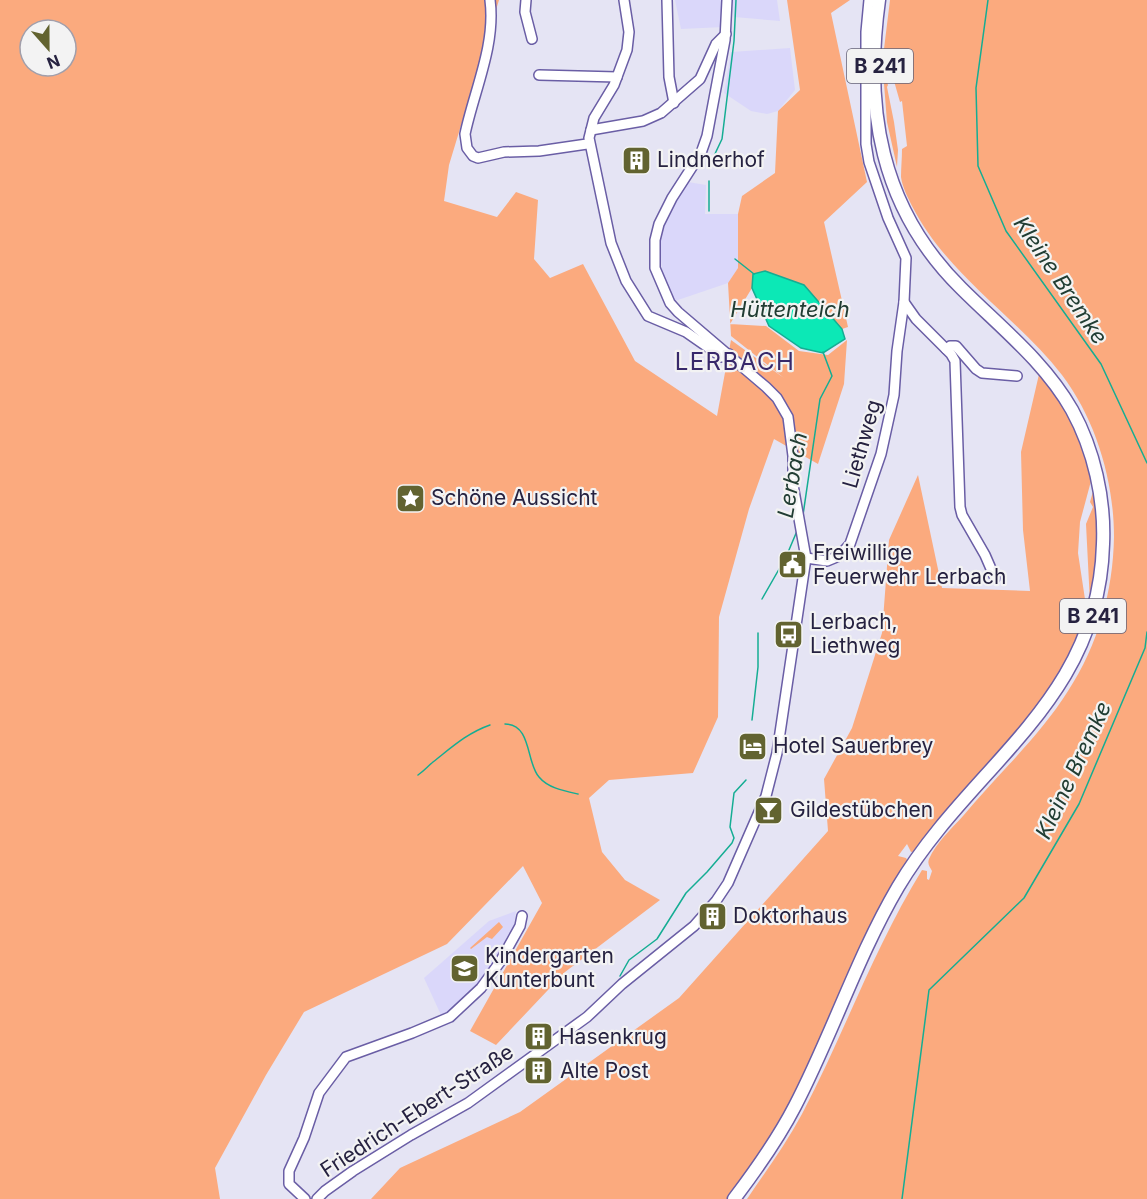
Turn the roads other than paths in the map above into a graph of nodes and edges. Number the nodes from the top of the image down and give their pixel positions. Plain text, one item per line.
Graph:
1 (490, 0) edge
2 (526, 0) edge
3 (624, 0) edge
4 (668, 0) edge
5 (727, 0) edge
6 (869, 0) edge
7 (879, 0) edge
8 (886, 0) edge
9 (726, 34) junction
10 (532, 39) dead end
11 (539, 75) dead end
12 (617, 77) junction
13 (674, 103) junction
14 (591, 130) junction
15 (587, 144) dead end
16 (904, 302) junction
17 (946, 349) junction
18 (729, 354) junction
19 (1017, 376) dead end
20 (806, 558) junction
21 (995, 578) dead end
22 (522, 916) dead end
23 (304, 1199) edge
24 (317, 1199) edge
25 (734, 1199) edge
26 (743, 1199) edge

1 - 15 street
2 - 10 street
3 - 12 street
4 - 13 street
5 - 9 street, Friedrich-Ebert-Straße
6 - 16 street
7 - 25 main road, B 241
8 - 26 main road, B 241
9 - 13 street
9 - 18 street, Friedrich-Ebert-Straße
11 - 12 street
12 - 14 street
13 - 14 street
14 - 18 street
16 - 17 street
16 - 20 street, Liethweg
17 - 19 street
17 - 21 street
18 - 20 street, Friedrich-Ebert-Straße
20 - 24 street, Friedrich-Ebert-Straße
22 - 23 street

